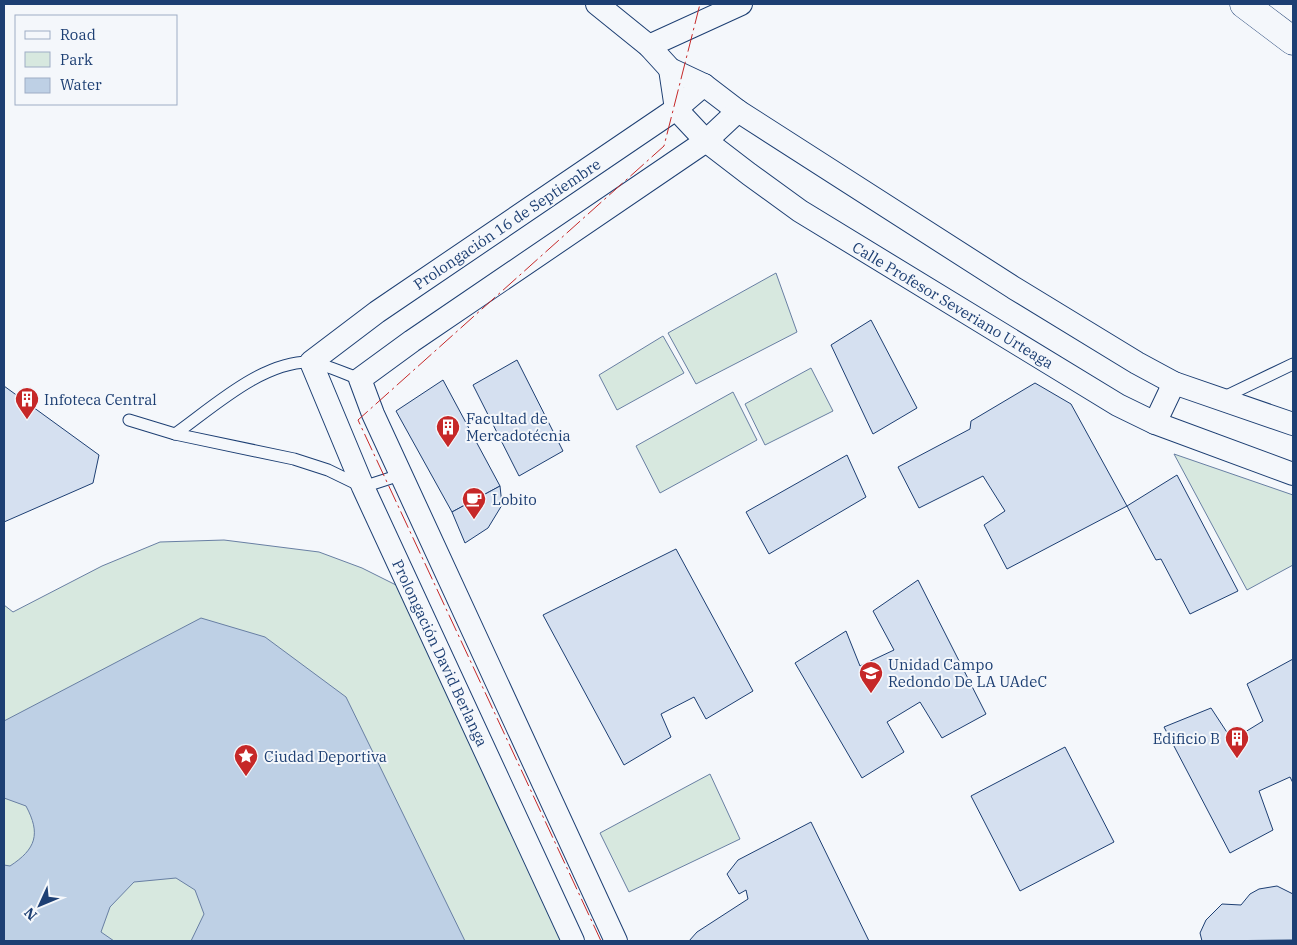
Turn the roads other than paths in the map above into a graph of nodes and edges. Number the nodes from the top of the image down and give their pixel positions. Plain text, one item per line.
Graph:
1 (597, 4) edge
2 (741, 4) edge
3 (1244, 4) edge
4 (1293, 40) edge
5 (649, 46) junction
6 (670, 69) junction
7 (704, 85) junction
8 (676, 108) junction
9 (738, 112) junction
10 (706, 140) junction
11 (311, 362) junction
12 (1293, 364) edge
13 (360, 379) junction
14 (1174, 383) junction
15 (1220, 399) junction
16 (129, 420) dead end
17 (1155, 423) junction
18 (1293, 424) edge
19 (175, 434) junction
20 (1293, 474) edge
21 (400, 475) junction
22 (364, 487) junction
23 (574, 941) edge
24 (616, 941) edge

1 - 5 street
2 - 5 street
3 - 4 main road
5 - 6 street
6 - 7 street
6 - 8 street
7 - 8 street, Prolongación 16 de Septiembre
7 - 9 street
8 - 10 street, Calle Profesor Severiano Urteaga
8 - 11 street, Prolongación 16 de Septiembre
9 - 10 street
9 - 14 street
10 - 13 street
10 - 17 street, Calle Profesor Severiano Urteaga
11 - 13 lane
11 - 19 lane
11 - 22 street, Prolongación David Berlanga
12 - 15 lane
13 - 21 street
14 - 15 street
14 - 17 street
15 - 18 street
16 - 19 lane
17 - 20 street, Calle Profesor Severiano Urteaga
19 - 22 lane
21 - 22 lane
21 - 24 street
22 - 23 street, Prolongación David Berlanga

